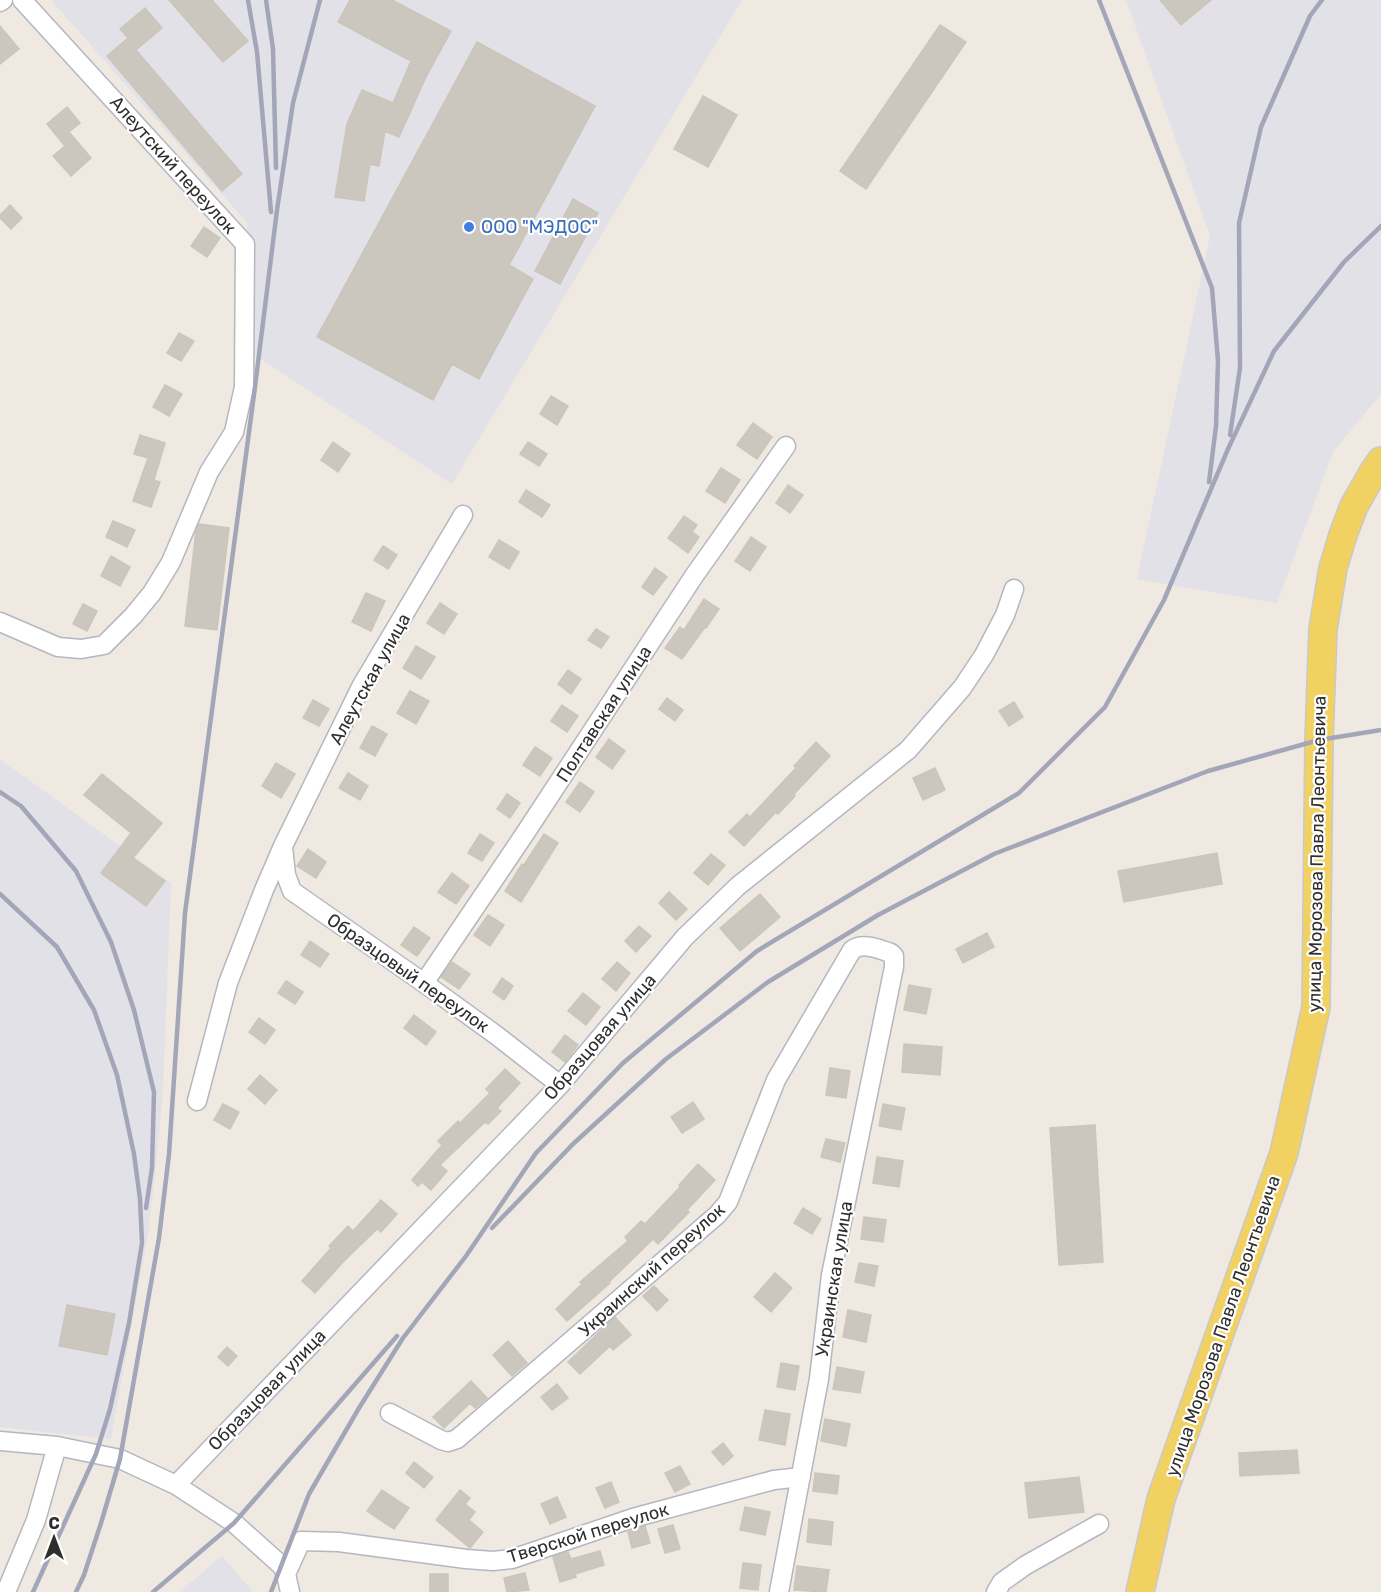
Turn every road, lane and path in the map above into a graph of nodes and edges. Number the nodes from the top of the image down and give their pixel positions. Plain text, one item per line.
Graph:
1 (22, 0) edge
2 (786, 446) dead end
3 (1381, 461) edge
4 (463, 515) dead end
5 (1014, 589) dead end
6 (0, 622) edge
7 (283, 846) junction
8 (894, 967) joint
9 (424, 983) junction
10 (560, 1085) junction
11 (197, 1101) dead end
12 (390, 1413) dead end
13 (0, 1441) edge
14 (57, 1446) junction
15 (801, 1477) junction
16 (176, 1485) junction
17 (1099, 1524) dead end
18 (286, 1574) junction
19 (6, 1592) edge
20 (290, 1592) edge
21 (780, 1592) edge
22 (996, 1592) edge
23 (1140, 1592) edge

1 - 6 street, Алеутский переулок
2 - 9 street, Полтавская улица
3 - 23 main road, улица Морозова Павла Леонтьевича
4 - 7 street, Алеутская улица
5 - 10 street, Образцовая улица
7 - 9 street, Образцовый переулок
7 - 11 street, Алеутская улица
8 - 12 street, Украинский переулок
8 - 15 street, Украинская улица
9 - 10 street, Образцовый переулок
10 - 16 street, Образцовая улица
13 - 14 street
14 - 16 street
14 - 19 street
15 - 18 street, Тверской переулок
15 - 21 street, Украинская улица
16 - 18 street
17 - 22 street
18 - 20 street

